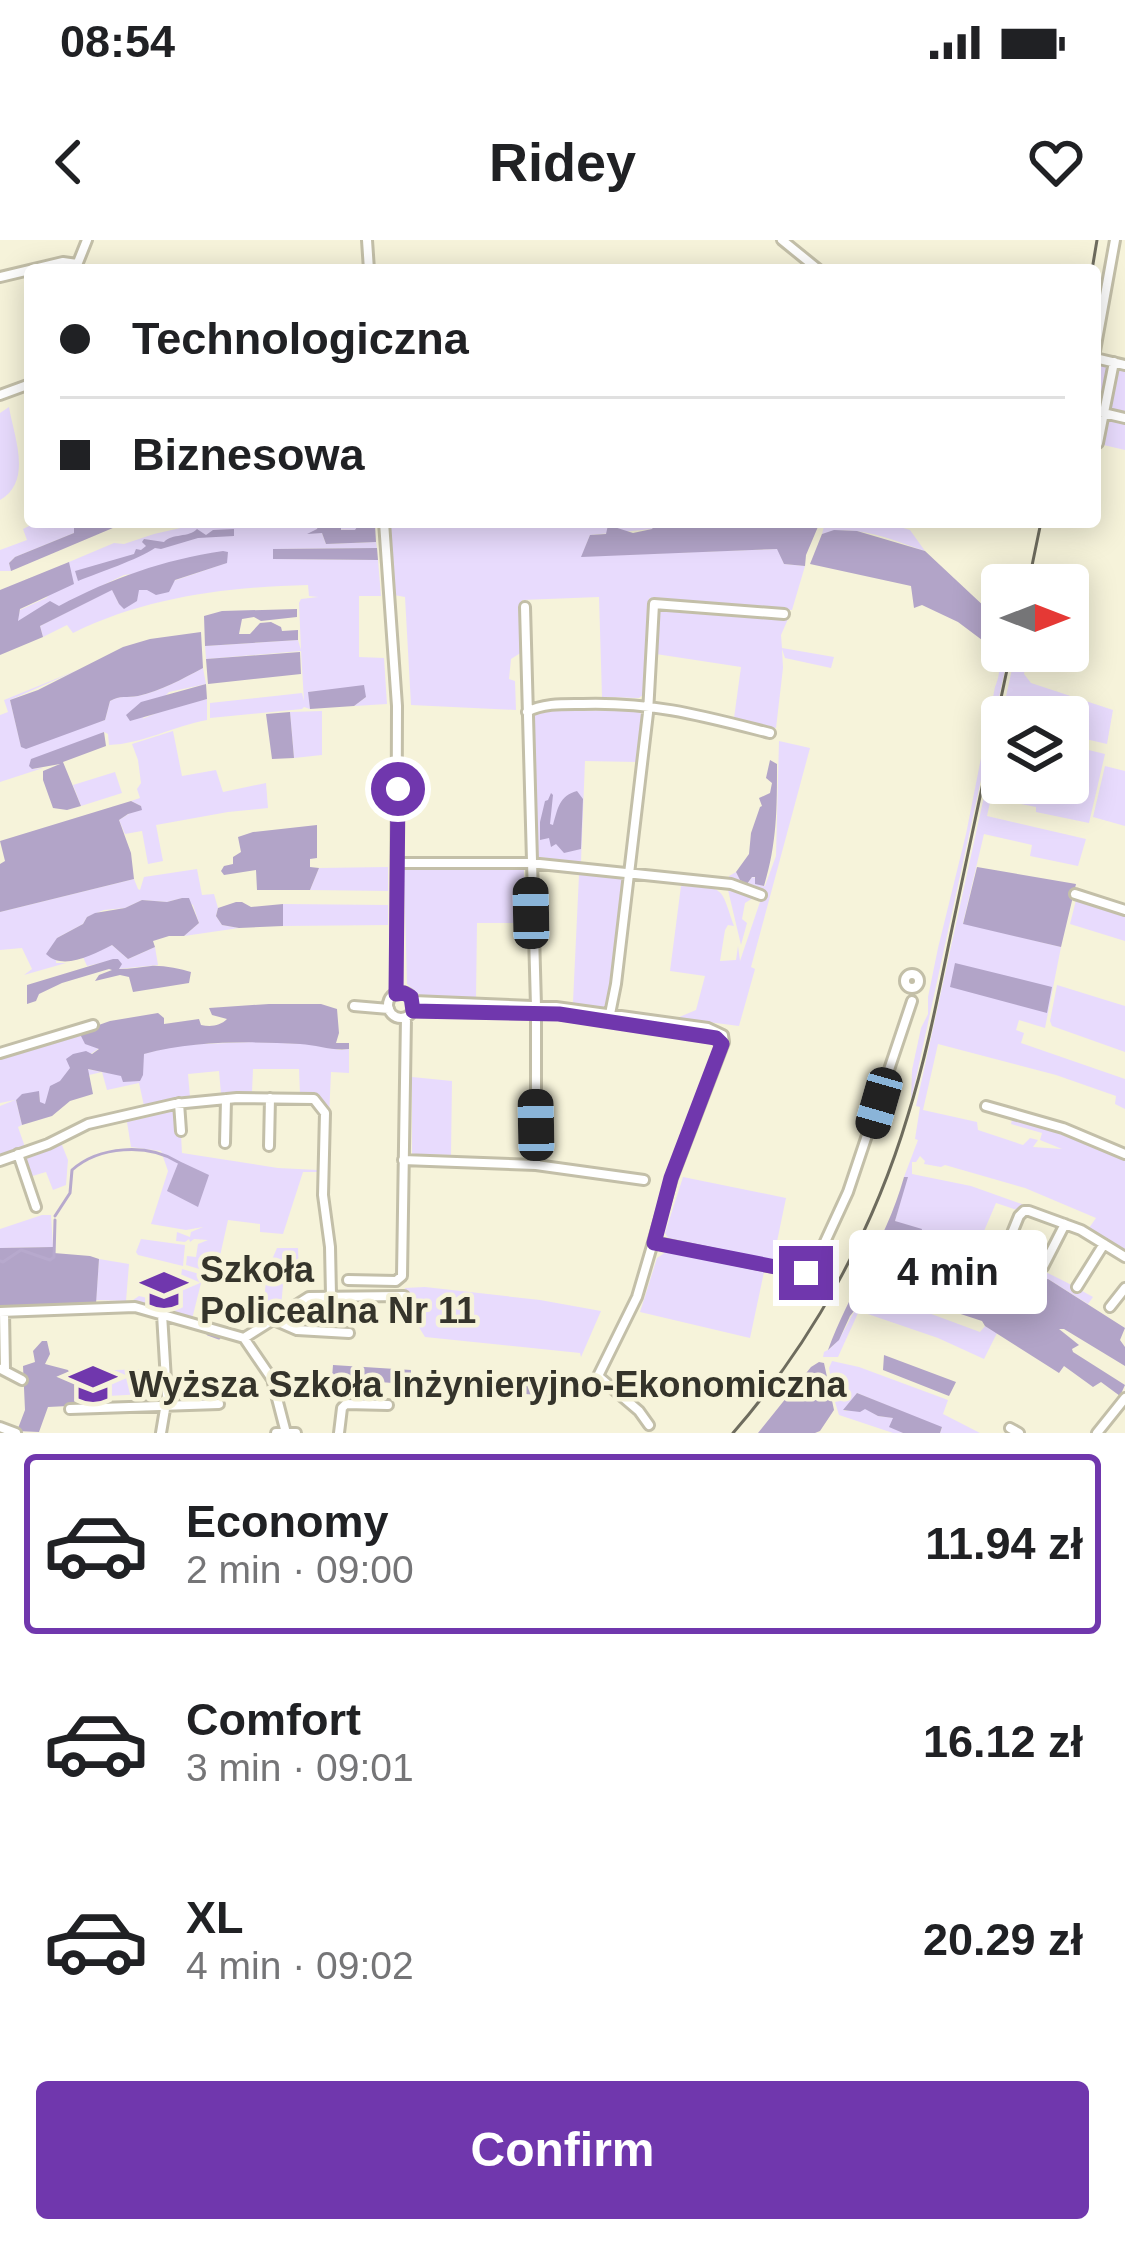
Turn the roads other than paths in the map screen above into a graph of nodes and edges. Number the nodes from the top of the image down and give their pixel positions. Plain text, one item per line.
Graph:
1 (782, 240) edge
2 (1115, 240) edge
3 (803, 264) edge
4 (1101, 320) edge
5 (1101, 357) edge
6 (1114, 362) junction
7 (1125, 364) edge
8 (1101, 408) edge
9 (384, 528) edge
10 (525, 608) dead end
11 (784, 614) dead end
12 (648, 705) junction
13 (527, 712) junction
14 (770, 733) dead end
15 (398, 863) junction
16 (530, 863) junction
17 (629, 873) junction
18 (1075, 894) dead end
19 (761, 895) dead end
20 (1125, 910) edge
21 (912, 987) dead end
22 (395, 999) junction
23 (354, 1006) dead end
24 (533, 1009) junction
25 (408, 1012) junction
26 (612, 1017) junction
27 (93, 1025) dead end
28 (0, 1053) edge
29 (270, 1098) junction
30 (226, 1099) junction
31 (179, 1103) junction
32 (986, 1106) dead end
33 (182, 1131) dead end
34 (226, 1143) dead end
35 (269, 1146) dead end
36 (18, 1154) junction
37 (1125, 1154) edge
38 (403, 1160) junction
39 (0, 1161) edge
40 (536, 1165) junction
41 (644, 1180) dead end
42 (36, 1207) dead end
43 (1065, 1224) junction
44 (654, 1243) junction
45 (1008, 1243) dead end
46 (1105, 1244) junction
47 (1125, 1257) edge
48 (1043, 1267) dead end
49 (348, 1280) dead end
50 (1078, 1287) dead end
51 (1125, 1288) edge
52 (332, 1295) junction
53 (404, 1296) dead end
54 (1110, 1307) dead end
55 (2, 1312) edge
56 (162, 1314) junction
57 (273, 1319) junction
58 (349, 1333) dead end
59 (244, 1338) junction
60 (2, 1369) edge
61 (22, 1380) dead end
62 (1125, 1398) edge
63 (166, 1405) junction
64 (219, 1405) dead end
65 (388, 1405) dead end
66 (70, 1409) dead end
67 (649, 1425) dead end
68 (0, 1427) edge
69 (286, 1432) edge
70 (16, 1433) edge
71 (161, 1433) edge
72 (276, 1433) edge
73 (296, 1433) edge
74 (339, 1433) edge
75 (1097, 1433) edge

1 - 3 street
2 - 4 street
5 - 6 street
6 - 7 street
6 - 8 street
9 - 15 street
10 - 13 street
11 - 12 street
12 - 13 street
12 - 14 street
12 - 17 street
13 - 16 street
15 - 16 street
15 - 22 street
16 - 17 street
16 - 24 street
17 - 19 street
17 - 26 street
18 - 20 street
21 - 44 street
22 - 23 street
22 - 25 street
22 - 25 street
24 - 25 street
24 - 26 street
24 - 40 street
25 - 38 street
26 - 44 street
27 - 28 street
29 - 30 street
29 - 35 street
29 - 52 street
30 - 31 street
30 - 34 street
31 - 33 street
31 - 36 street
32 - 37 street
36 - 39 street
36 - 42 street
38 - 40 street
38 - 49 street
40 - 41 street
43 - 45 street
43 - 46 street
43 - 48 street
44 - 67 street
46 - 47 street
46 - 50 street
51 - 54 street
52 - 53 street
52 - 57 street
55 - 56 street
55 - 60 street
56 - 59 street
56 - 63 street
57 - 58 street
57 - 59 street
59 - 69 street
60 - 61 street
62 - 75 street
63 - 64 street
63 - 66 street
63 - 71 street
65 - 74 street
68 - 70 street
69 - 72 street
69 - 73 street

